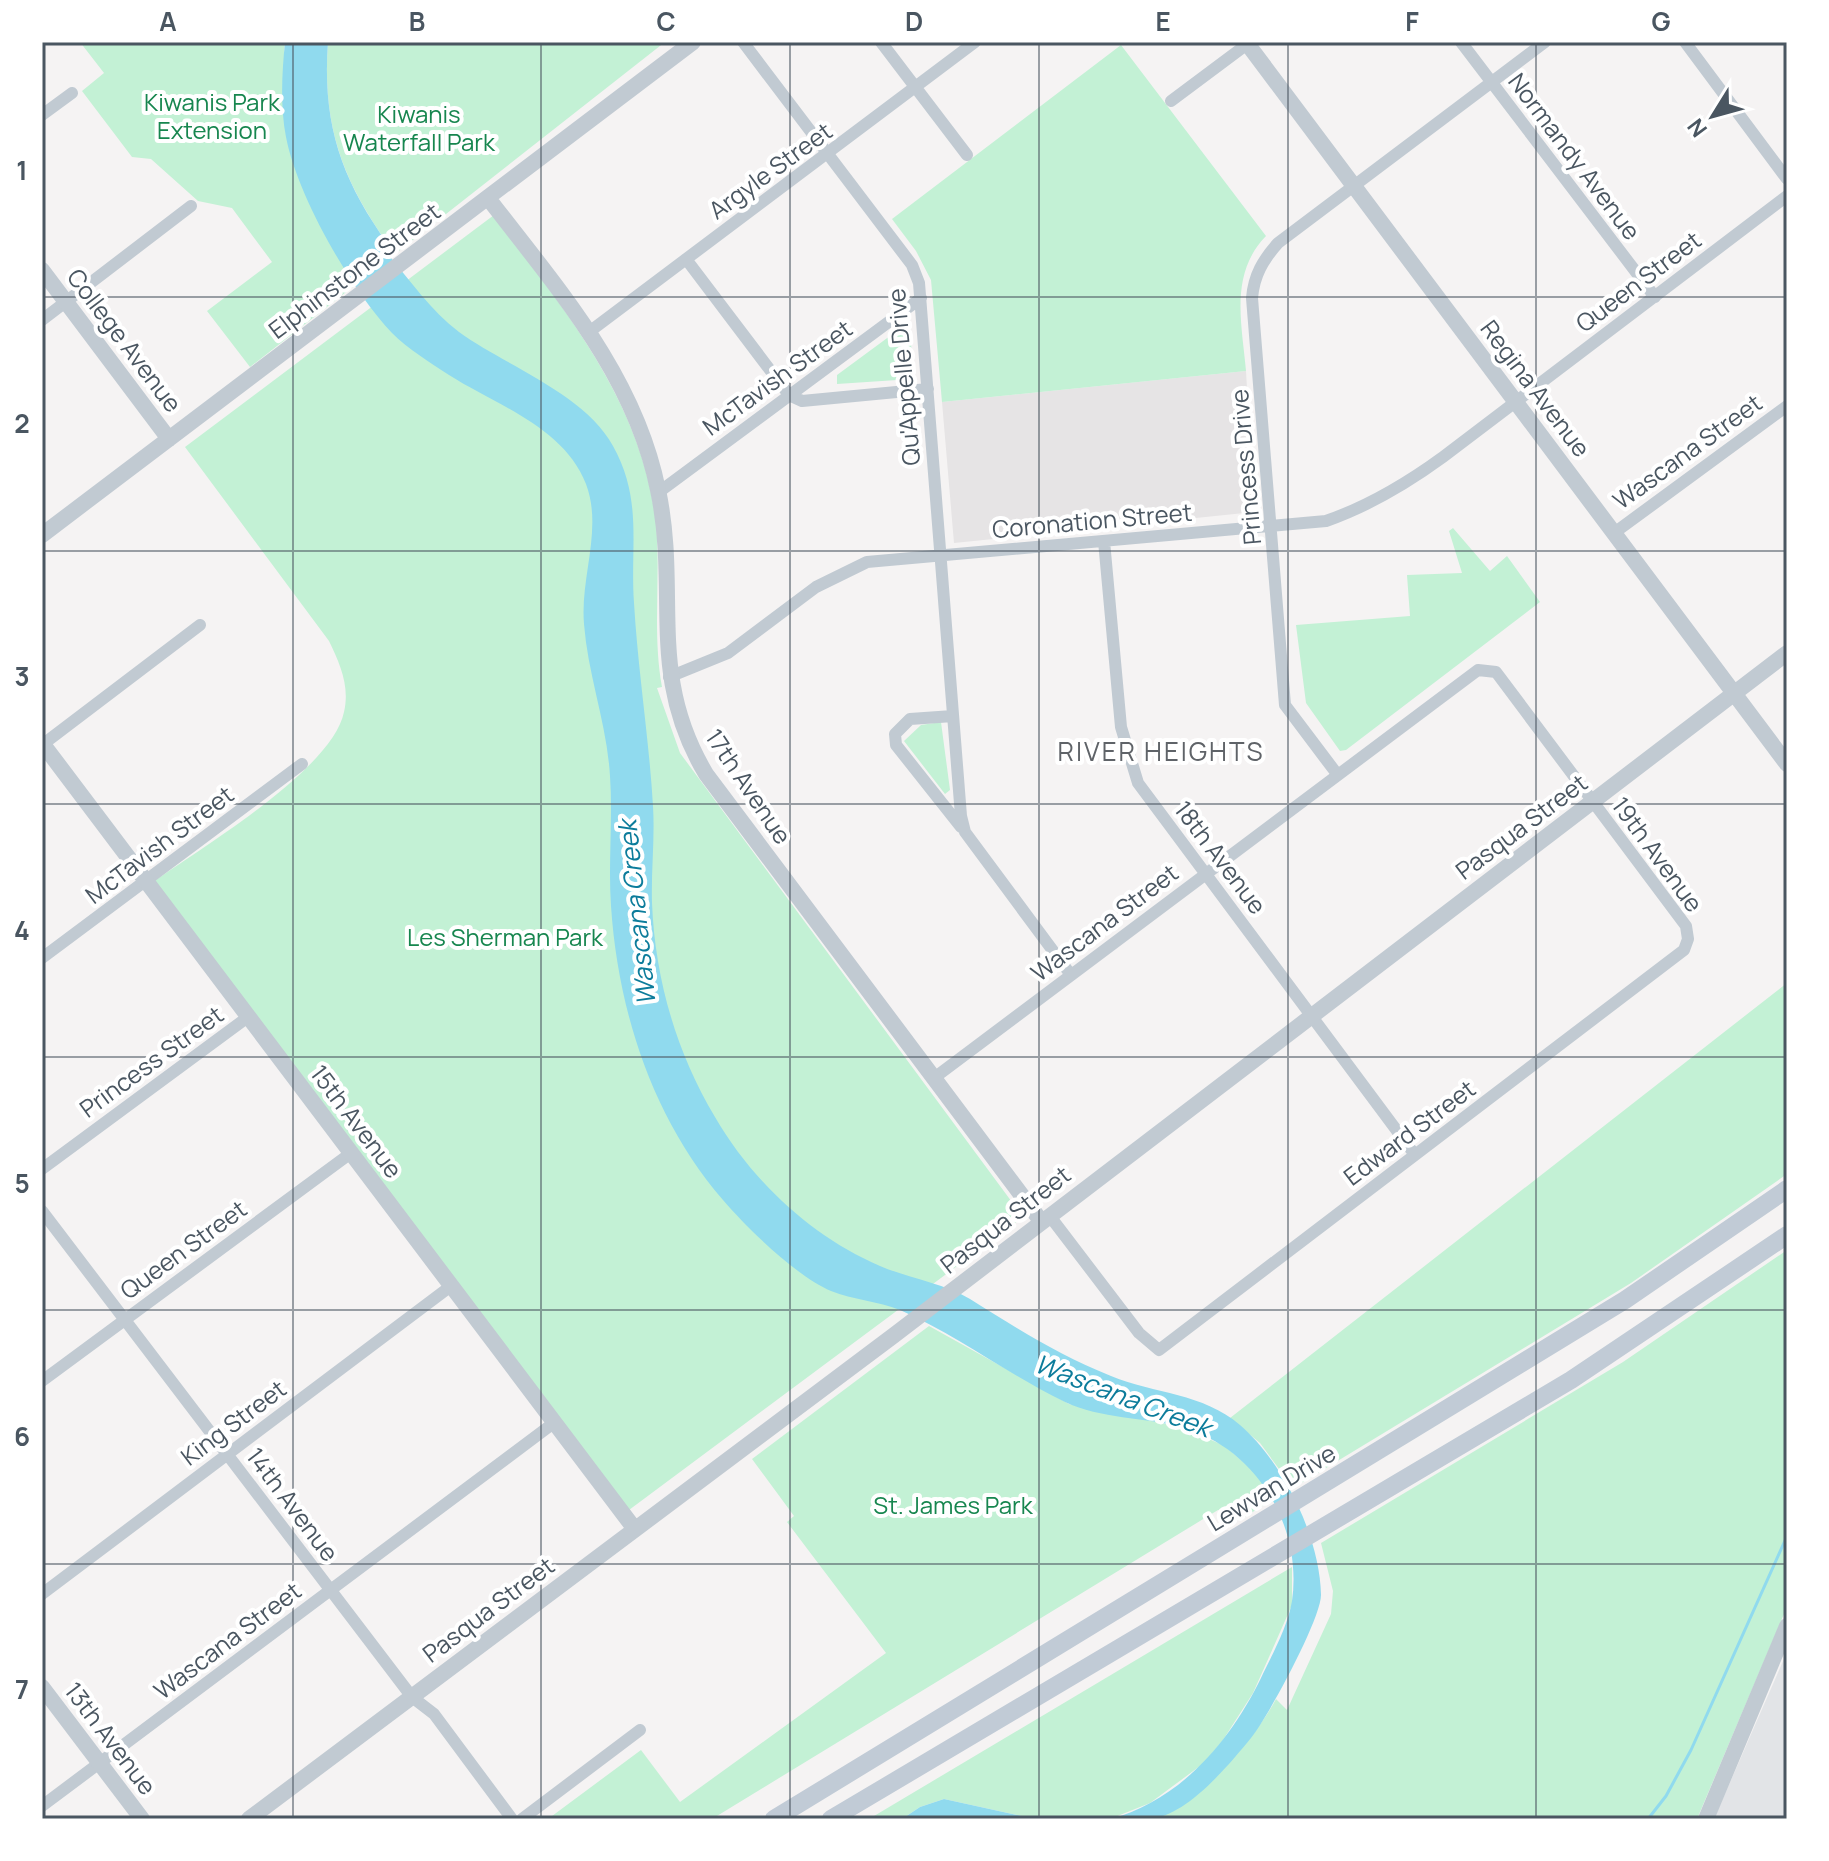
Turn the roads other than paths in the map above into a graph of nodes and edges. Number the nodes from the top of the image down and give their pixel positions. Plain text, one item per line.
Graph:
1 (693, 42) edge
2 (743, 42) edge
3 (881, 42) edge
4 (975, 42) edge
5 (1461, 42) edge
6 (1545, 42) edge
7 (1685, 42) edge
8 (1248, 43) edge
9 (1492, 82) junction
10 (915, 87) junction
11 (72, 93) dead end
12 (1171, 101) dead end
13 (42, 115) edge
14 (829, 155) junction
15 (967, 155) dead end
16 (1787, 179) edge
17 (1355, 185) junction
18 (1787, 196) edge
19 (488, 198) junction
20 (191, 206) dead end
21 (686, 259) junction
22 (42, 270) edge
23 (1655, 297) junction
24 (921, 298) junction
25 (66, 302) junction
26 (42, 320) edge
27 (589, 332) junction
28 (928, 389) junction
29 (789, 395) junction
30 (1516, 402) junction
31 (1787, 406) edge
32 (169, 439) junction
33 (659, 492) junction
34 (1273, 526) junction
35 (1614, 533) junction
36 (42, 535) edge
37 (1104, 541) junction
38 (941, 555) junction
39 (200, 625) dead end
40 (1787, 653) edge
41 (1496, 672) joint
42 (669, 677) junction
43 (1734, 693) junction
44 (953, 716) junction
45 (42, 744) edge
46 (302, 764) dead end
47 (1787, 764) edge
48 (1337, 774) junction
49 (1593, 802) junction
50 (965, 832) junction
51 (1205, 873) junction
52 (146, 882) junction
53 (1684, 950) joint
54 (42, 958) edge
55 (1071, 975) junction
56 (1310, 1014) junction
57 (248, 1017) junction
58 (934, 1078) junction
59 (351, 1153) junction
60 (1415, 1155) junction
61 (42, 1169) edge
62 (1787, 1189) edge
63 (42, 1211) edge
64 (1045, 1218) junction
65 (1787, 1235) edge
66 (451, 1286) junction
67 (124, 1320) junction
68 (1159, 1350) joint
69 (42, 1381) edge
70 (555, 1422) junction
71 (227, 1454) junction
72 (634, 1528) junction
73 (330, 1590) junction
74 (42, 1594) edge
75 (1787, 1626) edge
76 (42, 1687) edge
77 (412, 1697) junction
78 (640, 1730) dead end
79 (100, 1763) junction
80 (42, 1806) edge
81 (142, 1819) edge
82 (249, 1819) edge
83 (512, 1819) edge
84 (522, 1819) edge
85 (774, 1819) edge
86 (831, 1819) edge
87 (1706, 1819) edge

1 - 19 street, Elphinstone Street
2 - 14 street, Qu'Appelle Drive
3 - 10 street
4 - 10 street, Argyle Street
5 - 9 street, Normandy Avenue
6 - 9 street
7 - 16 street
8 - 12 street
8 - 17 street, Regina Avenue
9 - 17 street
9 - 23 street, Normandy Avenue
10 - 14 street, Argyle Street
10 - 15 street
11 - 13 street
14 - 21 street, Argyle Street
14 - 24 street, Qu'Appelle Drive
17 - 30 street, Regina Avenue
17 - 34 street, Princess Drive
18 - 23 street, Queen Street
19 - 27 street, 17th Avenue
19 - 32 street, Elphinstone Street
20 - 25 street
21 - 27 street, Argyle Street
21 - 29 street
22 - 25 street, College Avenue
23 - 30 street, Queen Street
24 - 28 street, Qu'Appelle Drive
24 - 29 street, McTavish Street
25 - 26 street
25 - 32 street, College Avenue
27 - 33 street, 17th Avenue
28 - 29 street
28 - 38 street, Qu'Appelle Drive
29 - 33 street, McTavish Street
30 - 34 street, Coronation Street
30 - 35 street, Regina Avenue
31 - 35 street, Wascana Street
32 - 36 street, Elphinstone Street
33 - 42 street, 17th Avenue
34 - 37 street, Coronation Street
34 - 48 street, Princess Drive
35 - 43 street, Regina Avenue
37 - 38 street, Coronation Street
37 - 51 street, 18th Avenue
38 - 42 street, Coronation Street
38 - 44 street, Qu'Appelle Drive
39 - 45 street
40 - 43 street, Pasqua Street
41 - 48 street, Wascana Street
41 - 49 street, 19th Avenue
42 - 58 street, 17th Avenue
43 - 47 street, Regina Avenue
43 - 49 street, Pasqua Street
44 - 50 street, Qu'Appelle Drive
44 - 50 street
45 - 52 street, 15th Avenue
46 - 52 street, McTavish Street
48 - 51 street, Wascana Street
49 - 53 street, 19th Avenue
49 - 56 street, Pasqua Street
50 - 55 street
51 - 55 street, Wascana Street
51 - 56 street, 18th Avenue
52 - 54 street, McTavish Street
52 - 57 street, 15th Avenue
53 - 60 street, Edward Street
55 - 58 street, Wascana Street
56 - 60 street, 18th Avenue
56 - 64 street, Pasqua Street
57 - 59 street, 15th Avenue
57 - 61 street, Princess Street
58 - 64 street, 17th Avenue
59 - 66 street, 15th Avenue
59 - 67 street, Queen Street
60 - 68 street, Edward Street
62 - 85 main road, Lewvan Drive
63 - 67 street, 14th Avenue
64 - 68 street, 17th Avenue
64 - 72 street, Pasqua Street
65 - 86 main road
66 - 70 street, 15th Avenue
66 - 71 street, King Street
67 - 69 street, Queen Street
67 - 71 street, 14th Avenue
70 - 72 street, 15th Avenue
70 - 73 street, Wascana Street
71 - 73 street, 14th Avenue
71 - 74 street, King Street
72 - 77 street, Pasqua Street
73 - 77 street, 14th Avenue
73 - 79 street, Wascana Street
75 - 87 street
76 - 79 street, 13th Avenue
77 - 82 street, Pasqua Street
77 - 83 street, 14th Avenue
78 - 84 street
79 - 80 street, Wascana Street
79 - 81 street, 13th Avenue

